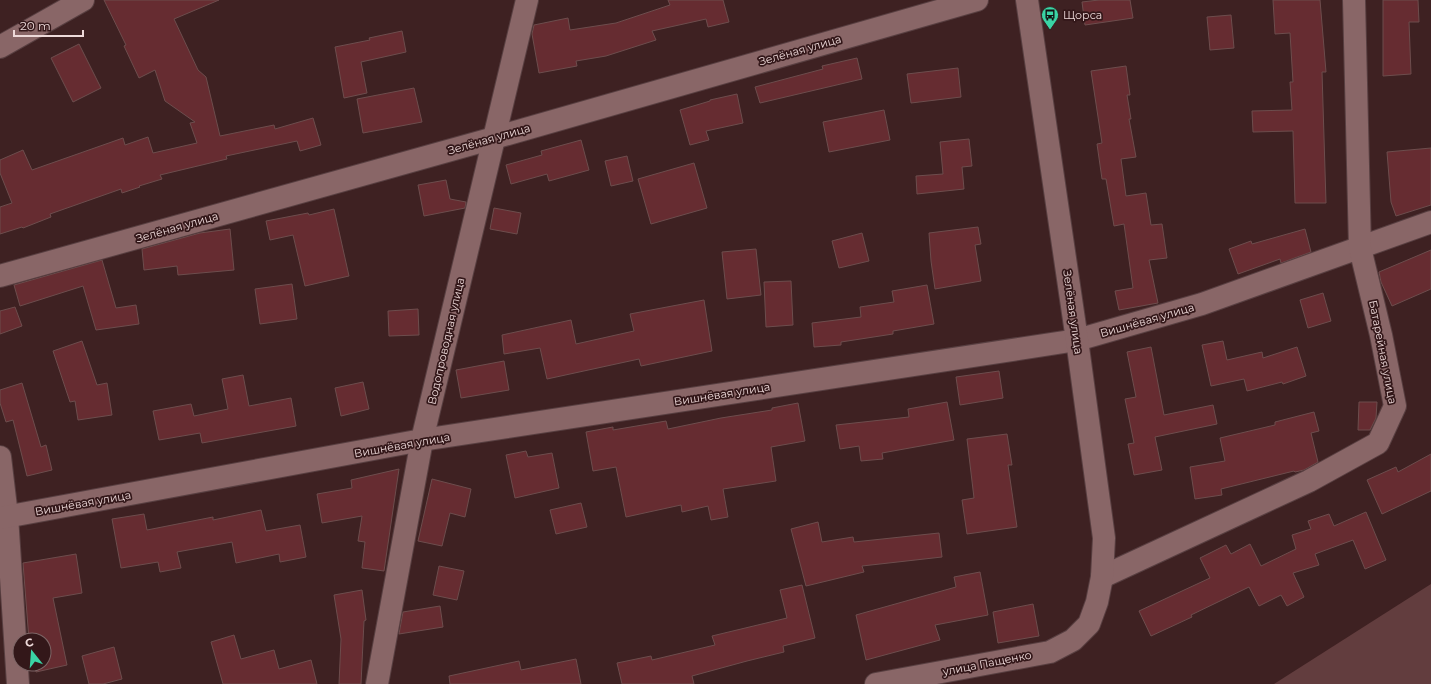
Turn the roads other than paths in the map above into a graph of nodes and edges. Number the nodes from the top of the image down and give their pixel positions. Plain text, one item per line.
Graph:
1 (83, 0) edge
2 (527, 0) edge
3 (977, 0) edge
4 (1027, 0) edge
5 (1354, 0) edge
6 (0, 48) edge
7 (494, 138) junction
8 (1431, 222) edge
9 (1360, 248) junction
10 (0, 276) edge
11 (1077, 340) junction
12 (422, 440) junction
13 (0, 456) edge
14 (4, 517) edge
15 (1102, 578) junction
16 (1090, 624) joint
17 (18, 684) edge
18 (377, 684) edge
19 (876, 684) edge

1 - 6 street
2 - 7 street, Водопроводная улица
3 - 7 street, Зелёная улица
4 - 11 street, Зелёная улица
5 - 9 street, Батарейная улица
7 - 10 street, Зелёная улица
7 - 12 street, Водопроводная улица
8 - 9 street, Вишнёвая улица
9 - 11 street, Вишнёвая улица
9 - 15 street, Батарейная улица
11 - 12 street, Вишнёвая улица
11 - 15 street, Зелёная улица
12 - 14 street, Вишнёвая улица
12 - 18 street, Водопроводная улица
13 - 14 street
14 - 17 street
15 - 16 street, Зелёная улица
16 - 19 street, улица Пащенко

